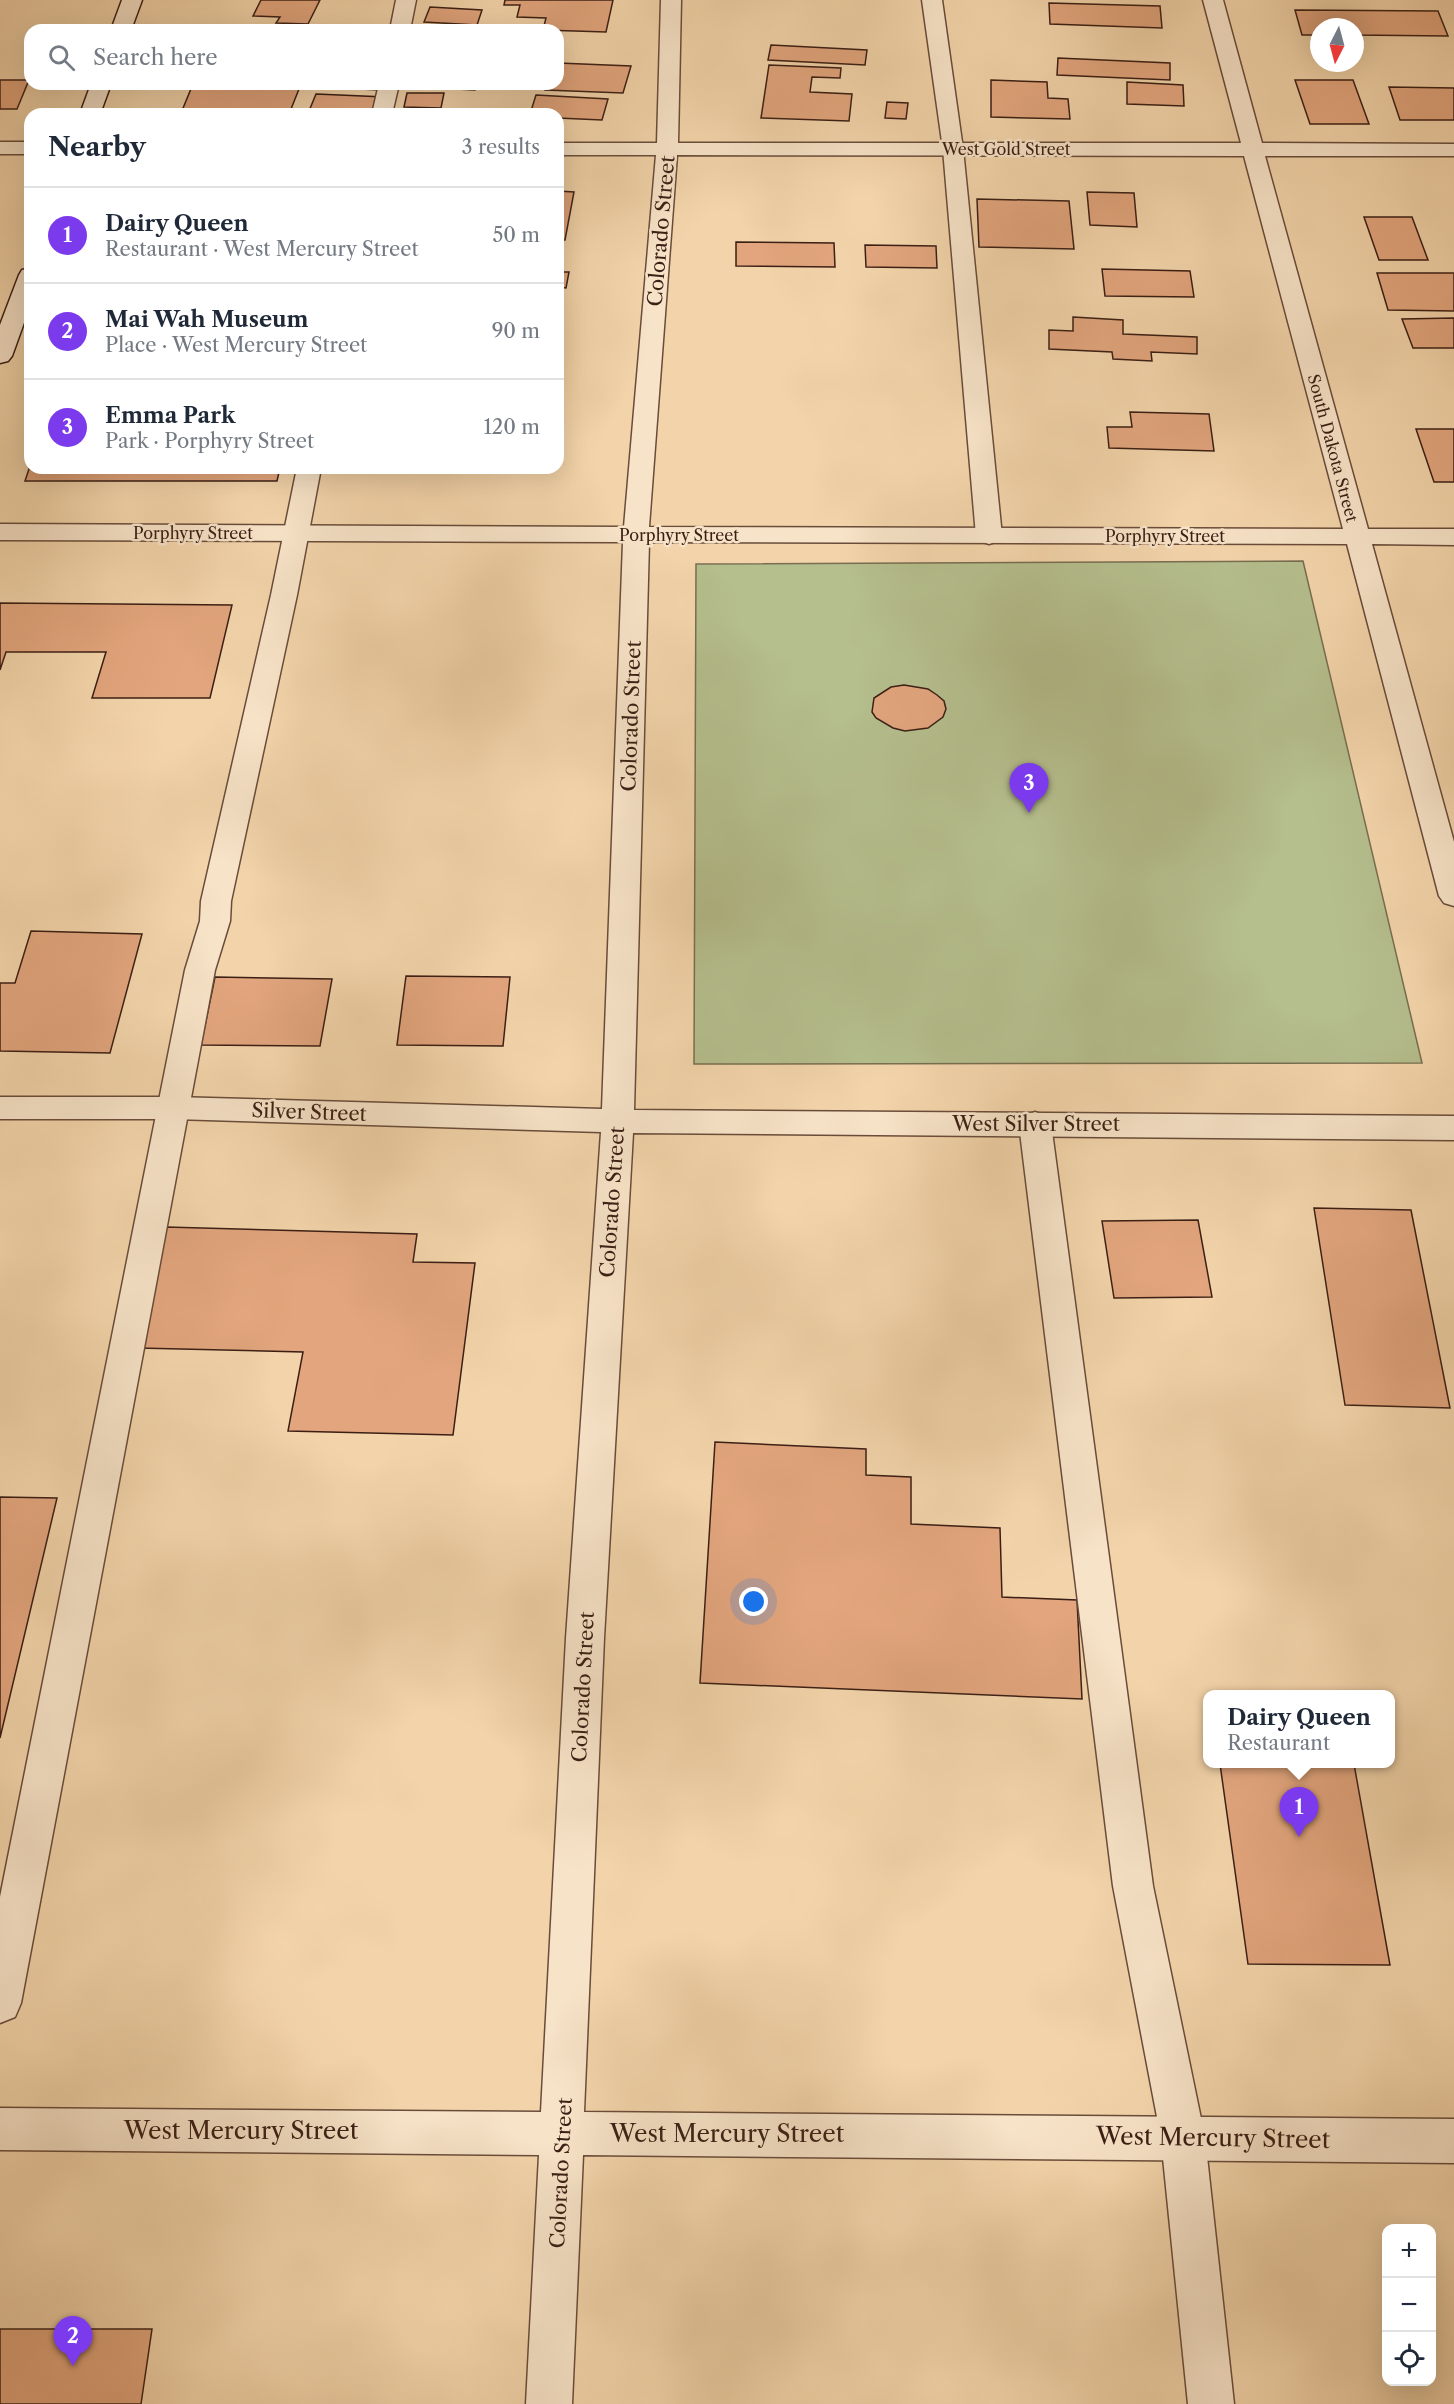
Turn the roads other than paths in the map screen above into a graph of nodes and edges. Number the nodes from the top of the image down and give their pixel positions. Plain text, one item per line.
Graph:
1 (132, 0) edge
2 (406, 0) edge
3 (671, 0) edge
4 (932, 0) edge
5 (1213, 0) edge
6 (123, 24) edge
7 (401, 24) edge
8 (99, 90) edge
9 (388, 90) edge
10 (92, 108) edge
11 (383, 108) edge
12 (0, 148) edge
13 (24, 148) edge
14 (564, 149) edge
15 (667, 149) junction
16 (953, 149) junction
17 (1254, 149) junction
18 (1454, 150) edge
19 (24, 291) edge
20 (0, 356) edge
21 (308, 474) edge
22 (0, 532) edge
23 (296, 533) junction
24 (636, 535) junction
25 (989, 536) junction
26 (1357, 537) junction
27 (1454, 537) edge
28 (1454, 896) edge
29 (0, 1108) edge
30 (174, 1108) junction
31 (618, 1121) junction
32 (1035, 1124) junction
33 (1454, 1128) edge
34 (0, 2003) edge
35 (0, 2129) edge
36 (563, 2133) junction
37 (1183, 2138) junction
38 (1454, 2141) edge
39 (549, 2404) edge
40 (1211, 2404) edge

1 - 6 street
2 - 7 street
3 - 15 street, Colorado Street
4 - 16 street
5 - 17 street, South Dakota Street
8 - 10 street
9 - 11 street
12 - 13 street
14 - 15 street, West Gold Street
15 - 16 street, West Gold Street
15 - 24 street, Colorado Street
16 - 17 street, West Gold Street
16 - 25 street
17 - 18 street, West Gold Street
17 - 26 street, South Dakota Street
19 - 20 street
21 - 23 street
22 - 23 street, Porphyry Street
23 - 24 street, Porphyry Street
23 - 30 street
24 - 25 street, Porphyry Street
24 - 31 street, Colorado Street
25 - 26 street, Porphyry Street
26 - 27 street, Porphyry Street
26 - 28 street, South Dakota Street
29 - 30 street, Silver Street
30 - 31 street, Silver Street
30 - 34 street
31 - 32 street, West Silver Street
31 - 36 street, Colorado Street
32 - 33 street, West Silver Street
32 - 37 street
35 - 36 street, West Mercury Street
36 - 37 street, West Mercury Street
36 - 39 street, Colorado Street
37 - 38 street, West Mercury Street
37 - 40 street

